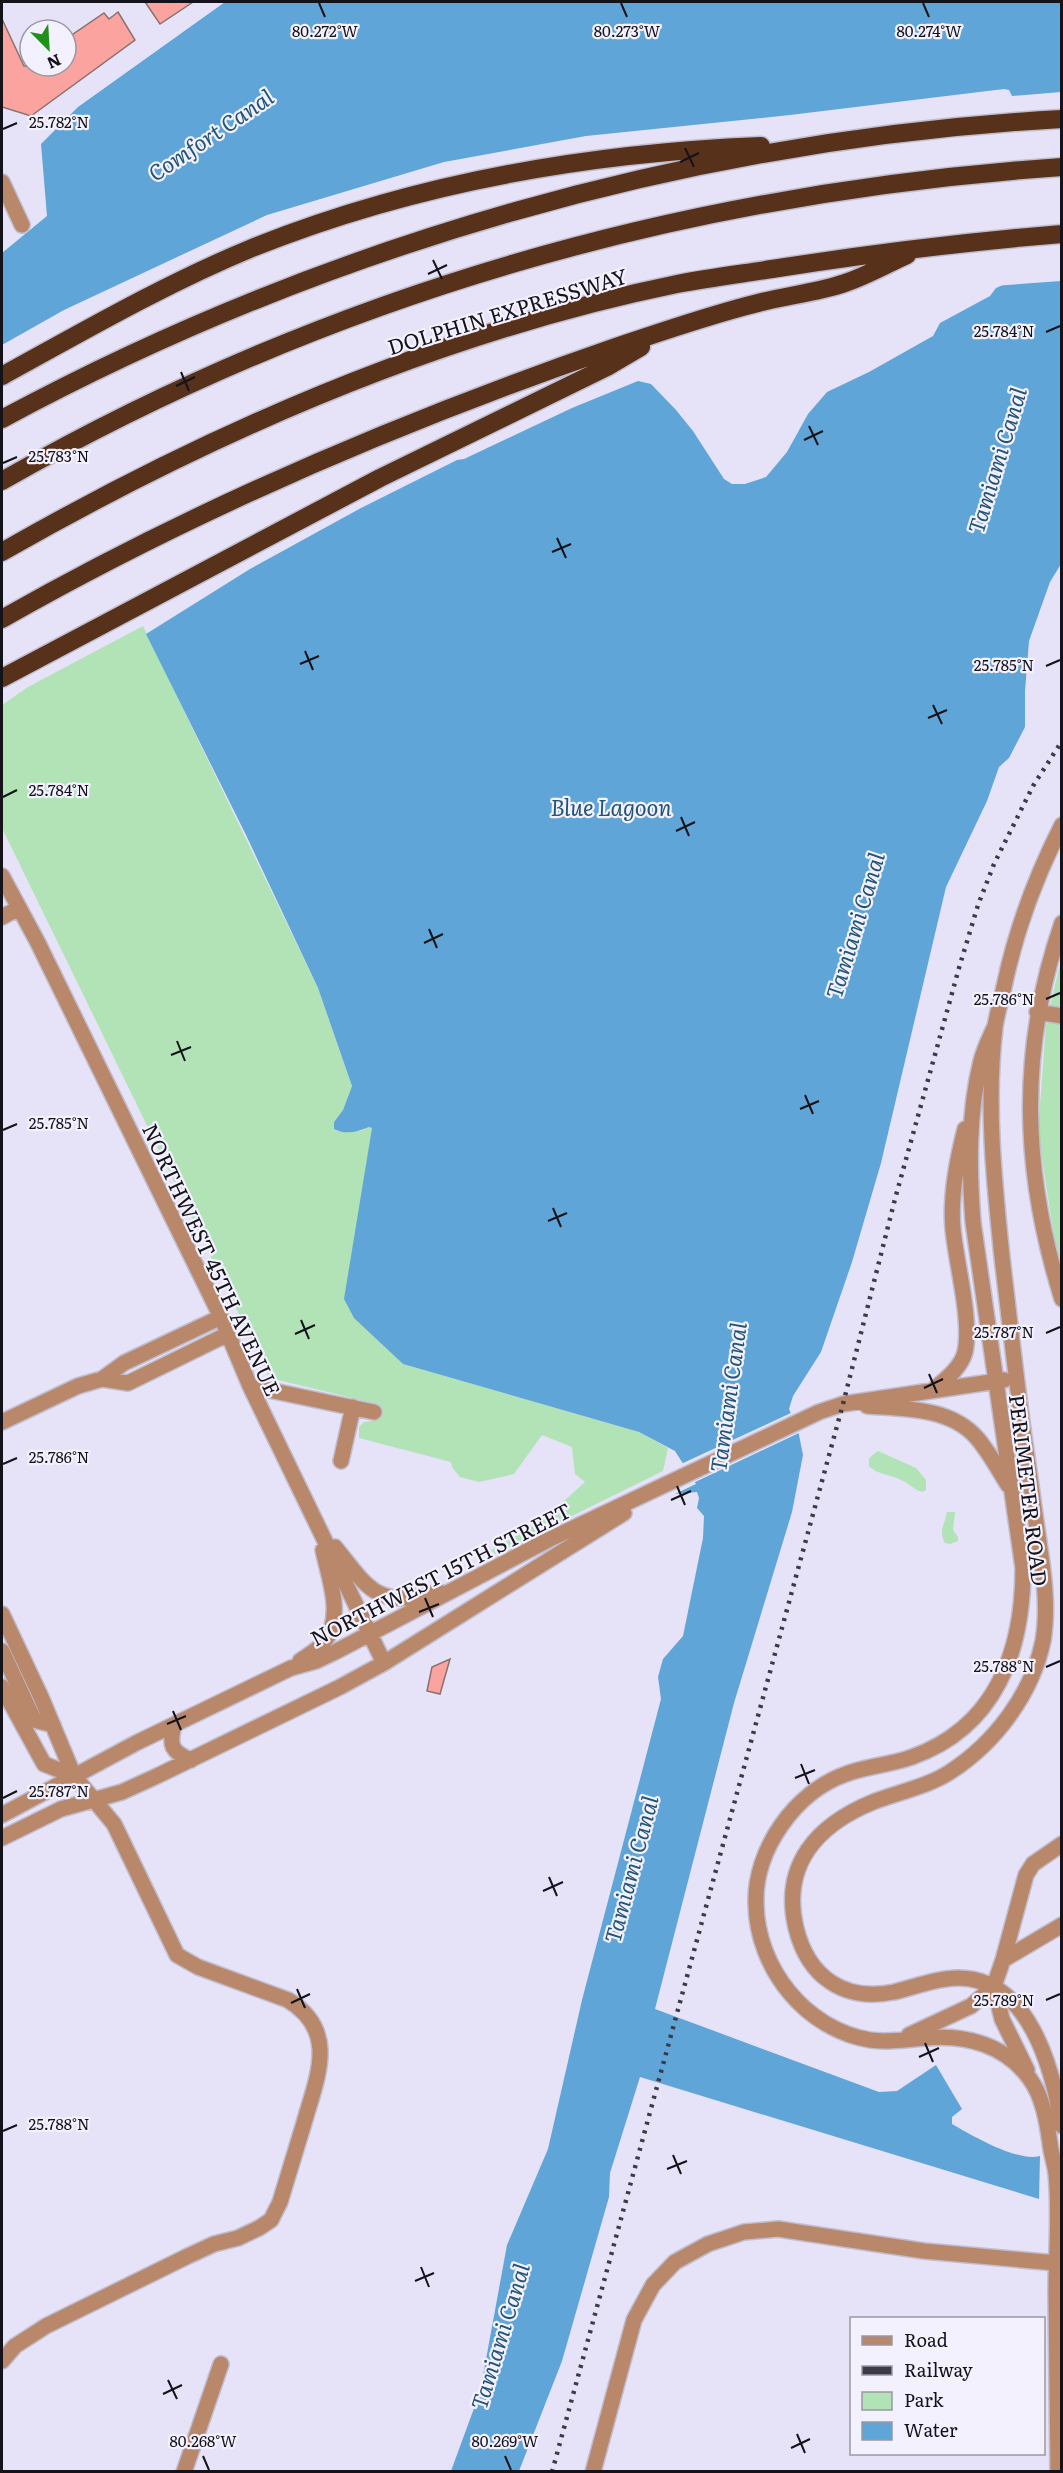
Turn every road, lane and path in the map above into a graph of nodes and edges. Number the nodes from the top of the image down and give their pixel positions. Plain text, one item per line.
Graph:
1 (1062, 118) edge
2 (826, 144) junction
3 (1062, 167) edge
4 (2, 182) edge
5 (22, 225) dead end
6 (1062, 234) edge
7 (926, 246) junction
8 (679, 326) junction
9 (2, 376) edge
10 (2, 419) edge
11 (2, 481) edge
12 (2, 552) edge
13 (2, 619) edge
14 (3, 679) edge
15 (1062, 825) edge
16 (2, 876) edge
17 (19, 908) junction
18 (2, 916) edge
19 (1062, 923) edge
20 (1037, 1012) junction
21 (1062, 1016) edge
22 (995, 1026) junction
23 (976, 1085) junction
24 (1062, 1299) edge
25 (221, 1317) junction
26 (228, 1334) junction
27 (1016, 1378) junction
28 (102, 1379) junction
29 (995, 1381) junction
30 (250, 1386) junction
31 (933, 1390) junction
32 (843, 1404) junction
33 (353, 1407) junction
34 (374, 1412) dead end
35 (2, 1422) edge
36 (341, 1461) dead end
37 (672, 1481) junction
38 (1012, 1492) junction
39 (318, 1526) junction
40 (462, 1587) junction
41 (2, 1614) edge
42 (370, 1634) junction
43 (2, 1651) edge
44 (384, 1663) junction
45 (291, 1668) junction
46 (2, 1687) edge
47 (53, 1725) junction
48 (174, 1725) junction
49 (190, 1760) junction
50 (74, 1776) junction
51 (94, 1800) junction
52 (2, 1815) edge
53 (2, 1838) edge
54 (1062, 1844) edge
55 (1062, 1925) edge
56 (1003, 1960) junction
57 (994, 1986) junction
58 (896, 2041) junction
59 (1032, 2081) junction
60 (1062, 2126) edge
61 (1062, 2150) edge
62 (1056, 2174) junction
63 (1056, 2263) junction
64 (2, 2361) edge
65 (221, 2364) dead end
66 (184, 2472) edge
67 (593, 2472) edge
68 (1058, 2472) edge

1 - 2 highway
2 - 9 highway
2 - 10 highway
3 - 11 highway, DOLPHIN EXPRESSWAY
4 - 5 street
6 - 7 highway, DOLPHIN EXPRESSWAY
7 - 8 highway
7 - 12 highway, DOLPHIN EXPRESSWAY
8 - 13 highway
8 - 14 highway
15 - 22 street, PERIMETER ROAD
16 - 17 street, NORTHWEST 45TH AVENUE
17 - 18 street
17 - 25 street, NORTHWEST 45TH AVENUE
19 - 20 street
20 - 21 street
20 - 24 street
22 - 23 street, PERIMETER ROAD
22 - 27 street, PERIMETER ROAD
23 - 29 street, PERIMETER ROAD
23 - 31 street
25 - 26 street, NORTHWEST 45TH AVENUE
25 - 28 street
26 - 28 street
26 - 30 street, NORTHWEST 45TH AVENUE
27 - 29 street, NORTHWEST 15TH STREET
27 - 57 street, PERIMETER ROAD
28 - 35 street
29 - 31 street, NORTHWEST 15TH STREET
29 - 38 street, PERIMETER ROAD
30 - 33 street
30 - 39 street, NORTHWEST 45TH AVENUE
31 - 32 street, NORTHWEST 15TH STREET
32 - 37 street, NORTHWEST 15TH STREET
32 - 38 street
33 - 34 street
33 - 36 street
37 - 40 street, NORTHWEST 15TH STREET
37 - 44 street, NORTHWEST 15TH STREET
38 - 58 street, PERIMETER ROAD
39 - 40 street
39 - 42 street, NORTHWEST 45TH AVENUE
39 - 45 street
40 - 42 street, NORTHWEST 15TH STREET
41 - 47 street
42 - 44 street, NORTHWEST 45TH AVENUE
42 - 45 street, NORTHWEST 15TH STREET
43 - 47 street
44 - 49 street, NORTHWEST 15TH STREET
45 - 48 street, NORTHWEST 15TH STREET
46 - 50 street
47 - 50 street
48 - 49 street
48 - 50 street, NORTHWEST 15TH STREET
49 - 51 street, NORTHWEST 15TH STREET
50 - 51 street
50 - 52 street, NORTHWEST 15TH STREET
51 - 53 street, NORTHWEST 15TH STREET
51 - 64 street
54 - 56 street
55 - 56 street
56 - 57 street
57 - 58 street
57 - 59 street
57 - 60 street, PERIMETER ROAD
58 - 59 street, PERIMETER ROAD
59 - 62 street, PERIMETER ROAD
61 - 62 street, PERIMETER ROAD
62 - 63 street, PERIMETER ROAD
63 - 67 street
63 - 68 street, PERIMETER ROAD
65 - 66 street

